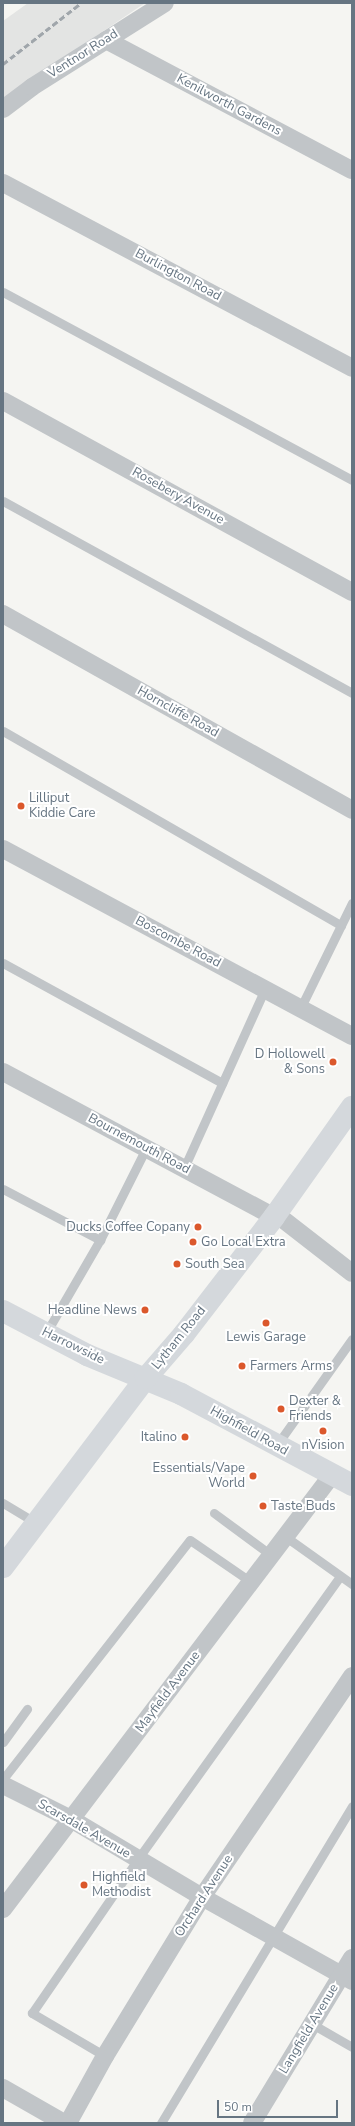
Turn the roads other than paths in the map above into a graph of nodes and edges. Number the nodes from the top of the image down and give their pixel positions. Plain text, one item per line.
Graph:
1 (165, 3) edge
2 (106, 40) junction
3 (3, 109) edge
4 (352, 170) edge
5 (3, 183) edge
6 (3, 292) edge
7 (352, 368) edge
8 (3, 401) edge
9 (352, 480) edge
10 (3, 501) edge
11 (352, 592) edge
12 (3, 614) edge
13 (352, 693) edge
14 (3, 731) edge
15 (352, 810) edge
16 (3, 849) edge
17 (352, 903) edge
18 (340, 925) junction
19 (3, 963) edge
20 (265, 989) junction
21 (300, 1009) junction
22 (352, 1036) edge
23 (3, 1072) edge
24 (222, 1083) junction
25 (352, 1107) edge
26 (146, 1148) junction
27 (184, 1168) junction
28 (3, 1189) edge
29 (274, 1216) junction
30 (100, 1240) junction
31 (352, 1273) edge
32 (3, 1311) edge
33 (46, 1333) junction
34 (352, 1340) edge
35 (146, 1378) junction
36 (276, 1446) junction
37 (332, 1475) junction
38 (352, 1485) edge
39 (3, 1504) edge
40 (214, 1513) dead end
41 (35, 1522) junction
42 (286, 1537) junction
43 (271, 1555) junction
44 (3, 1567) edge
45 (340, 1576) junction
46 (251, 1582) junction
47 (352, 1584) edge
48 (352, 1676) edge
49 (27, 1709) dead end
50 (3, 1742) edge
51 (3, 1778) edge
52 (3, 1785) edge
53 (352, 1806) edge
54 (71, 1819) junction
55 (137, 1860) junction
56 (202, 1897) junction
57 (3, 1909) edge
58 (273, 1938) junction
59 (352, 1958) edge
60 (347, 1978) edge
61 (312, 2024) junction
62 (352, 2047) edge
63 (105, 2056) junction
64 (3, 2088) edge
65 (64, 2123) edge
66 (68, 2123) edge
67 (161, 2123) edge
68 (252, 2123) edge

1 - 2 street, Ventnor Road
2 - 3 street, Ventnor Road
2 - 4 street, Kenilworth Gardens
5 - 7 street, Burlington Road
6 - 9 lane
8 - 11 street, Rosebery Avenue
10 - 13 lane
12 - 15 street, Horncliffe Road
14 - 18 lane
16 - 20 street, Boscombe Road
17 - 18 lane
18 - 21 lane
19 - 24 lane
20 - 21 street, Boscombe Road
20 - 24 lane
21 - 22 street, Boscombe Road
23 - 26 street, Bournemouth Road
24 - 27 lane
25 - 29 main road, Lytham Road
26 - 27 street, Bournemouth Road
26 - 30 lane
27 - 29 street, Bournemouth Road
28 - 30 lane
29 - 31 street, Bournemouth Road
29 - 35 main road, Lytham Road
30 - 33 lane
32 - 33 main road, Harrowside
33 - 35 main road, Harrowside
34 - 36 lane
35 - 36 main road, Highfield Road
35 - 41 main road, Lytham Road
36 - 37 main road, Highfield Road
37 - 38 main road, Highfield Road
37 - 42 street, Mayfield Avenue
39 - 41 lane
40 - 43 lane
41 - 44 main road, Lytham Road
42 - 43 street, Mayfield Avenue
42 - 45 lane
43 - 46 street, Mayfield Avenue
45 - 47 lane
45 - 55 lane
46 - 51 lane
46 - 54 street, Mayfield Avenue
48 - 56 street, Orchard Avenue
49 - 50 lane
52 - 54 street, Scarsdale Avenue
53 - 58 lane
54 - 55 street, Scarsdale Avenue
54 - 57 street, Mayfield Avenue
55 - 56 street, Scarsdale Avenue
55 - 63 lane
56 - 58 street, Scarsdale Avenue
56 - 63 street, Orchard Avenue
58 - 60 street, Scarsdale Avenue
58 - 67 lane
59 - 60 street, Langfield Avenue
60 - 61 street, Langfield Avenue
61 - 62 lane
61 - 68 street, Langfield Avenue
63 - 66 street, Orchard Avenue
64 - 65 street

